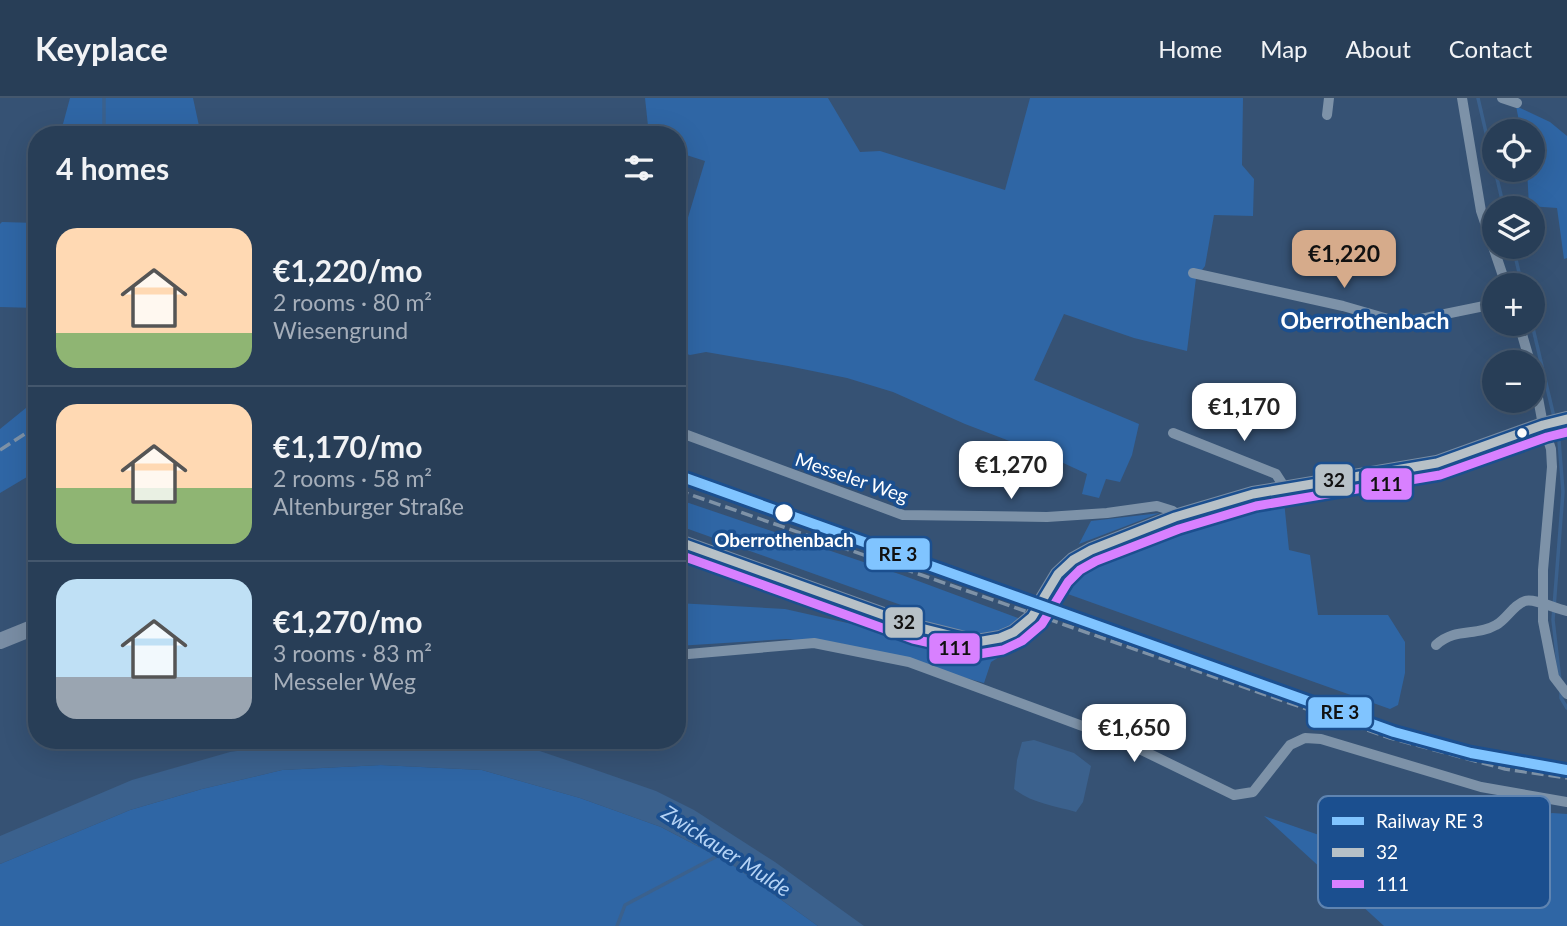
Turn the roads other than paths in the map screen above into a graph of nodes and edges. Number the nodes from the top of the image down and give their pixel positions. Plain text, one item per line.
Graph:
1 (1329, 98) edge
2 (1462, 98) edge
3 (1502, 98) edge
4 (1517, 103) dead end
5 (1327, 115) dead end
6 (1193, 273) dead end
7 (1502, 273) edge
8 (1482, 306) edge
9 (1545, 398) edge
10 (1556, 422) edge
11 (1173, 433) dead end
12 (687, 435) dead end
13 (1285, 488) junction
14 (1175, 517) junction
15 (686, 544) edge
16 (1554, 608) edge
17 (28, 629) edge
18 (0, 641) edge
19 (1436, 645) dead end
20 (686, 654) edge
21 (1565, 692) edge
22 (1533, 796) edge

1 - 5 street
2 - 7 street
3 - 4 street
6 - 8 street
9 - 10 street
10 - 13 street
10 - 16 street
11 - 13 street
12 - 14 street, Messeler Weg
13 - 14 street
14 - 15 street
16 - 19 street
16 - 21 street
17 - 18 street
20 - 22 street

